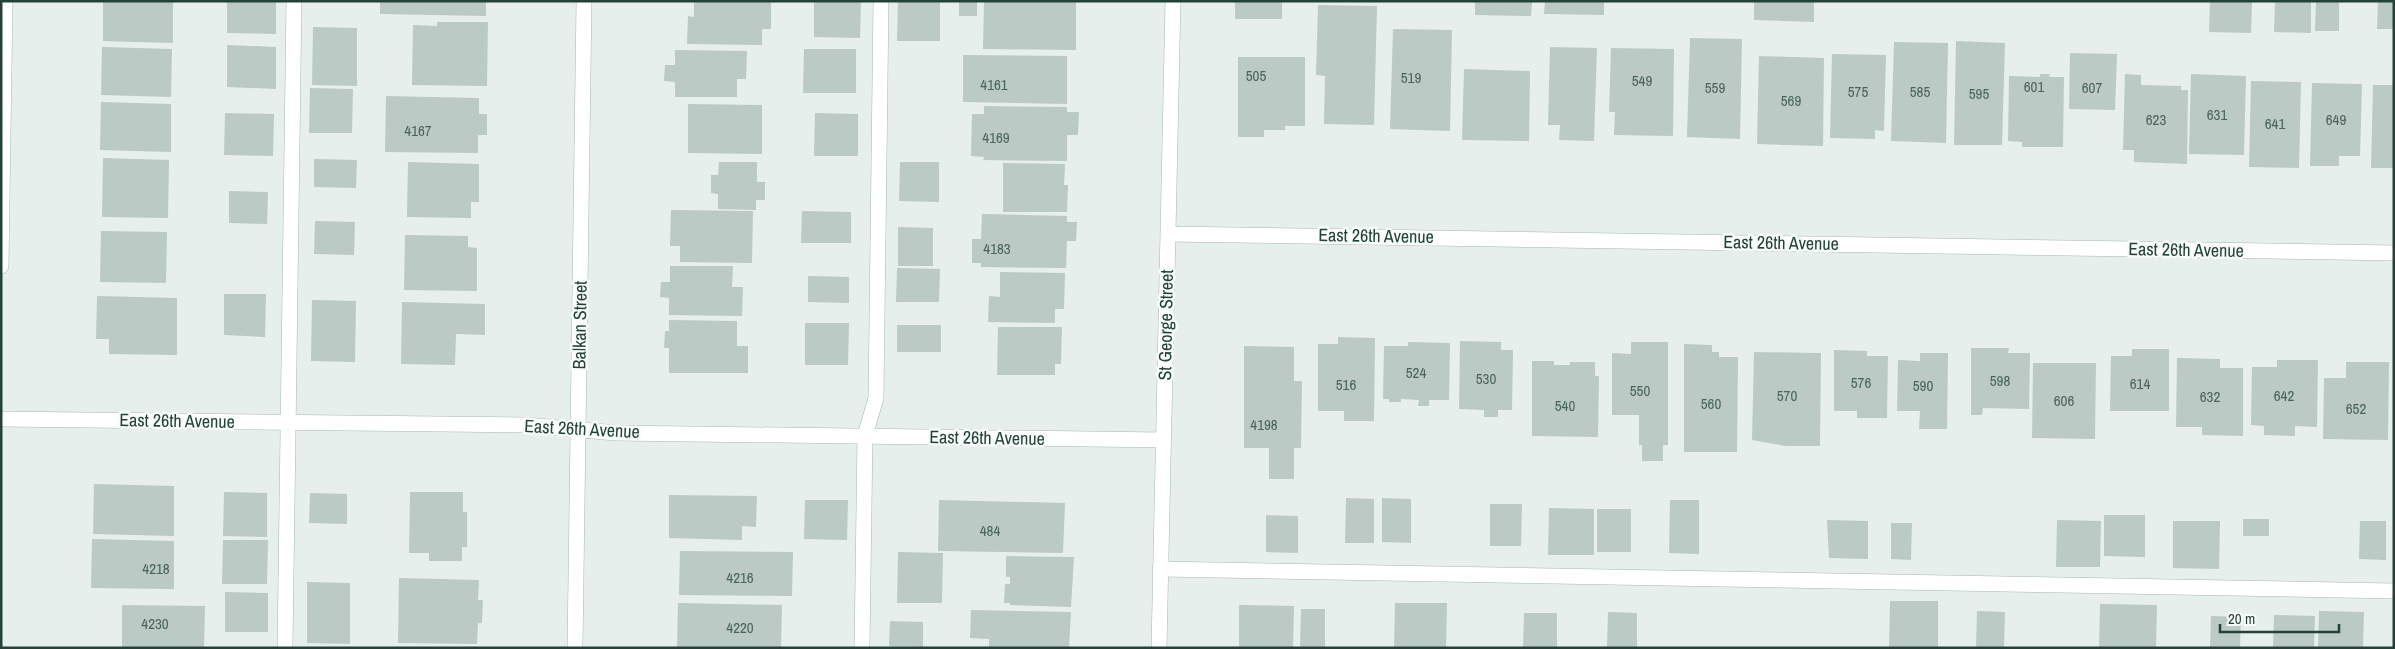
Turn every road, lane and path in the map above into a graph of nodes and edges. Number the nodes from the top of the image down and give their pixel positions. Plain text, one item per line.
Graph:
1 (5, 1) edge
2 (294, 1) edge
3 (584, 1) edge
4 (881, 1) edge
5 (1173, 1) edge
6 (1168, 234) junction
7 (2394, 253) edge
8 (1, 266) edge
9 (1, 419) edge
10 (288, 423) junction
11 (578, 430) junction
12 (865, 436) junction
13 (1163, 440) junction
14 (1160, 569) junction
15 (2394, 591) edge
16 (285, 648) edge
17 (576, 648) edge
18 (862, 648) edge
19 (1160, 648) edge

1 - 8 street
2 - 10 street
3 - 11 street, Balkan Street
4 - 12 street
5 - 6 street, St George Street
6 - 7 street, East 26th Avenue
6 - 13 street, St George Street
9 - 10 street, East 26th Avenue
10 - 11 street, East 26th Avenue
10 - 16 street
11 - 12 street, East 26th Avenue
11 - 17 street, Balkan Street
12 - 13 street, East 26th Avenue
12 - 18 street
13 - 14 street, St George Street
14 - 15 street
14 - 19 street, St George Street

